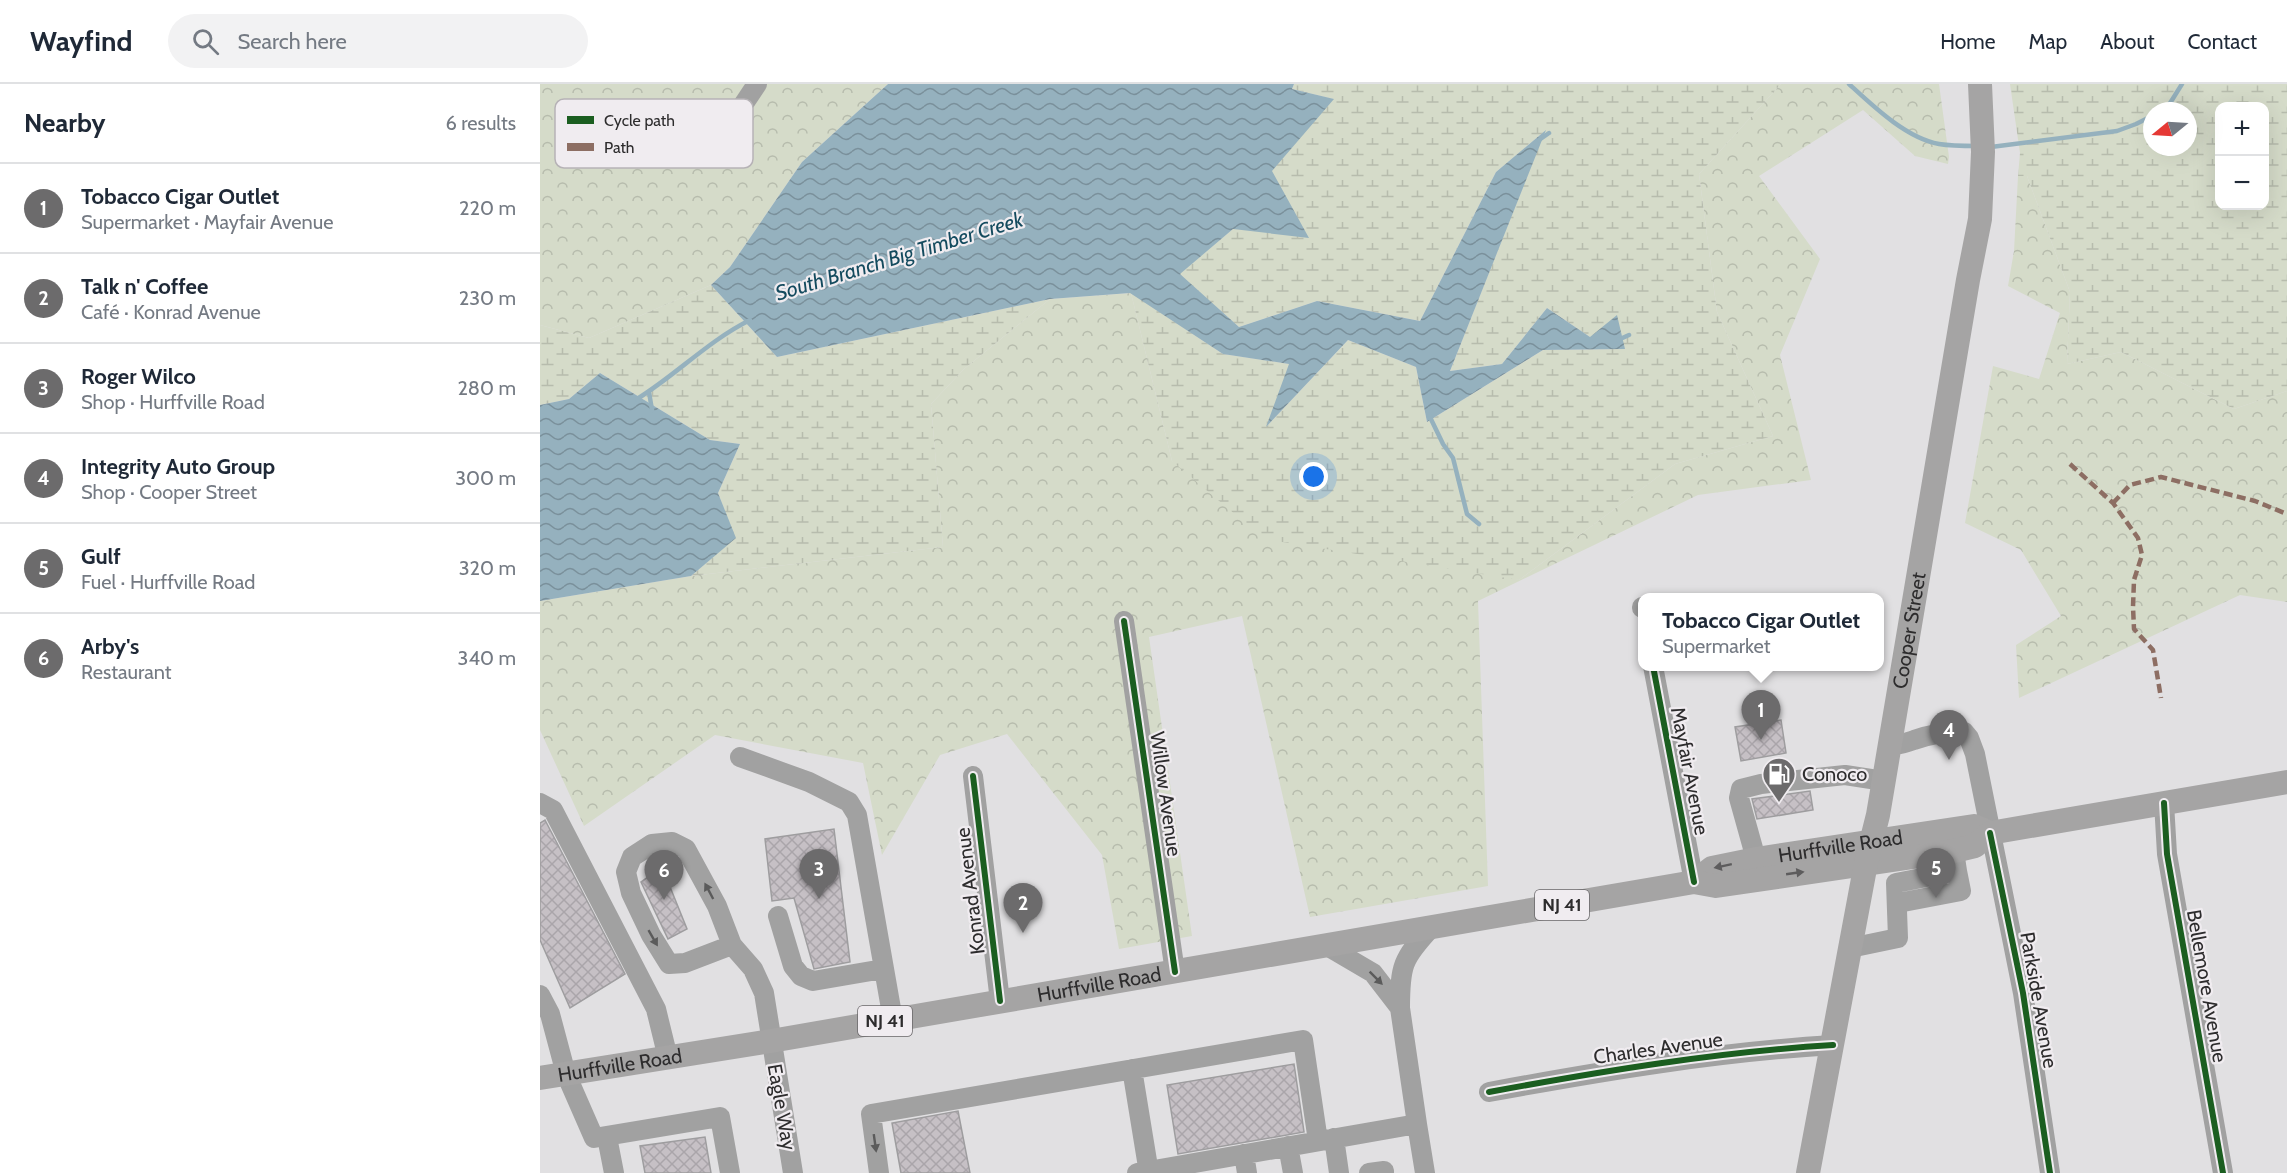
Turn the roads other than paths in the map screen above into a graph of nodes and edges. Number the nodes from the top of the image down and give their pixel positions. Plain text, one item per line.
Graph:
1 (757, 84) edge
2 (1980, 84) edge
3 (747, 99) edge
4 (1124, 621) dead end
5 (1654, 671) edge
6 (1890, 743) junction
7 (740, 758) dead end
8 (973, 776) dead end
9 (1884, 781) junction
10 (2287, 782) edge
11 (540, 803) edge
12 (2164, 804) junction
13 (1990, 833) junction
14 (1869, 852) junction
15 (1756, 859) junction
16 (1956, 861) junction
17 (1694, 882) junction
18 (777, 916) dead end
19 (1431, 928) junction
20 (732, 945) junction
21 (1327, 946) junction
22 (1850, 948) junction
23 (883, 969) junction
24 (1175, 972) junction
25 (540, 995) edge
26 (1000, 1001) junction
27 (1400, 1008) junction
28 (893, 1020) junction
29 (771, 1041) junction
30 (1833, 1045) junction
31 (668, 1058) junction
32 (1132, 1069) junction
33 (566, 1074) junction
34 (540, 1078) edge
35 (1489, 1092) dead end
36 (1417, 1124) junction
37 (607, 1137) junction
38 (1326, 1139) junction
39 (1288, 1146) junction
40 (1245, 1163) edge
41 (1194, 1168) edge
42 (1145, 1172) edge
43 (614, 1173) edge
44 (730, 1173) edge
45 (793, 1173) edge
46 (879, 1173) edge
47 (1293, 1173) edge
48 (1339, 1173) edge
49 (1369, 1173) edge
50 (1384, 1173) edge
51 (1425, 1173) edge
52 (1808, 1173) edge
53 (2050, 1173) edge
54 (2223, 1173) edge

1 - 3 street
2 - 6 main road, Cooper Street
4 - 24 street, Willow Avenue
5 - 17 street, Mayfair Avenue
6 - 9 main road, Cooper Street
6 - 13 street, Parkside Avenue
7 - 23 street
8 - 26 street, Konrad Avenue
9 - 14 main road, Cooper Street
9 - 15 street
10 - 12 main road, Hurffville Road / NJ 41
11 - 31 street
12 - 13 main road, Hurffville Road / NJ 41
12 - 54 street, Bellemore Avenue
13 - 14 main road, Hurffville Road / NJ 41
13 - 16 main road, Hurffville Road / NJ 41
13 - 53 street, Parkside Avenue
14 - 15 main road, Hurffville Road / NJ 41
14 - 16 main road, Hurffville Road / NJ 41
17 -> 14 main road, Hurffville Road / NJ 41
14 - 22 main road, Cooper Street
15 -> 17 main road, Hurffville Road / NJ 41
16 - 22 street
17 - 19 main road, Hurffville Road / NJ 41
18 - 23 street
19 - 21 main road, Hurffville Road / NJ 41
19 - 27 street
20 -> 20 street
20 - 29 street, Eagle Way
21 - 24 main road, Hurffville Road / NJ 41
21 -> 27 street
22 - 30 main road, Cooper Street
23 - 28 street
24 - 26 main road, Hurffville Road / NJ 41
25 - 33 street
26 - 28 main road, Hurffville Road / NJ 41
27 - 36 street
28 - 29 main road, Hurffville Road / NJ 41
29 - 31 main road, Hurffville Road / NJ 41
29 - 45 street, Eagle Way
30 - 35 street, Charles Avenue
30 - 52 main road, Cooper Street
31 - 33 main road, Hurffville Road / NJ 41
32 - 38 street
32 - 42 street
32 -> 46 street
33 - 34 main road, Hurffville Road / NJ 41
33 - 37 street
36 - 38 street
36 - 51 street
37 - 43 street
37 - 44 street
38 - 39 street
38 - 48 street
39 - 40 street
39 - 47 street
40 - 41 street
41 - 42 street
49 - 50 street

